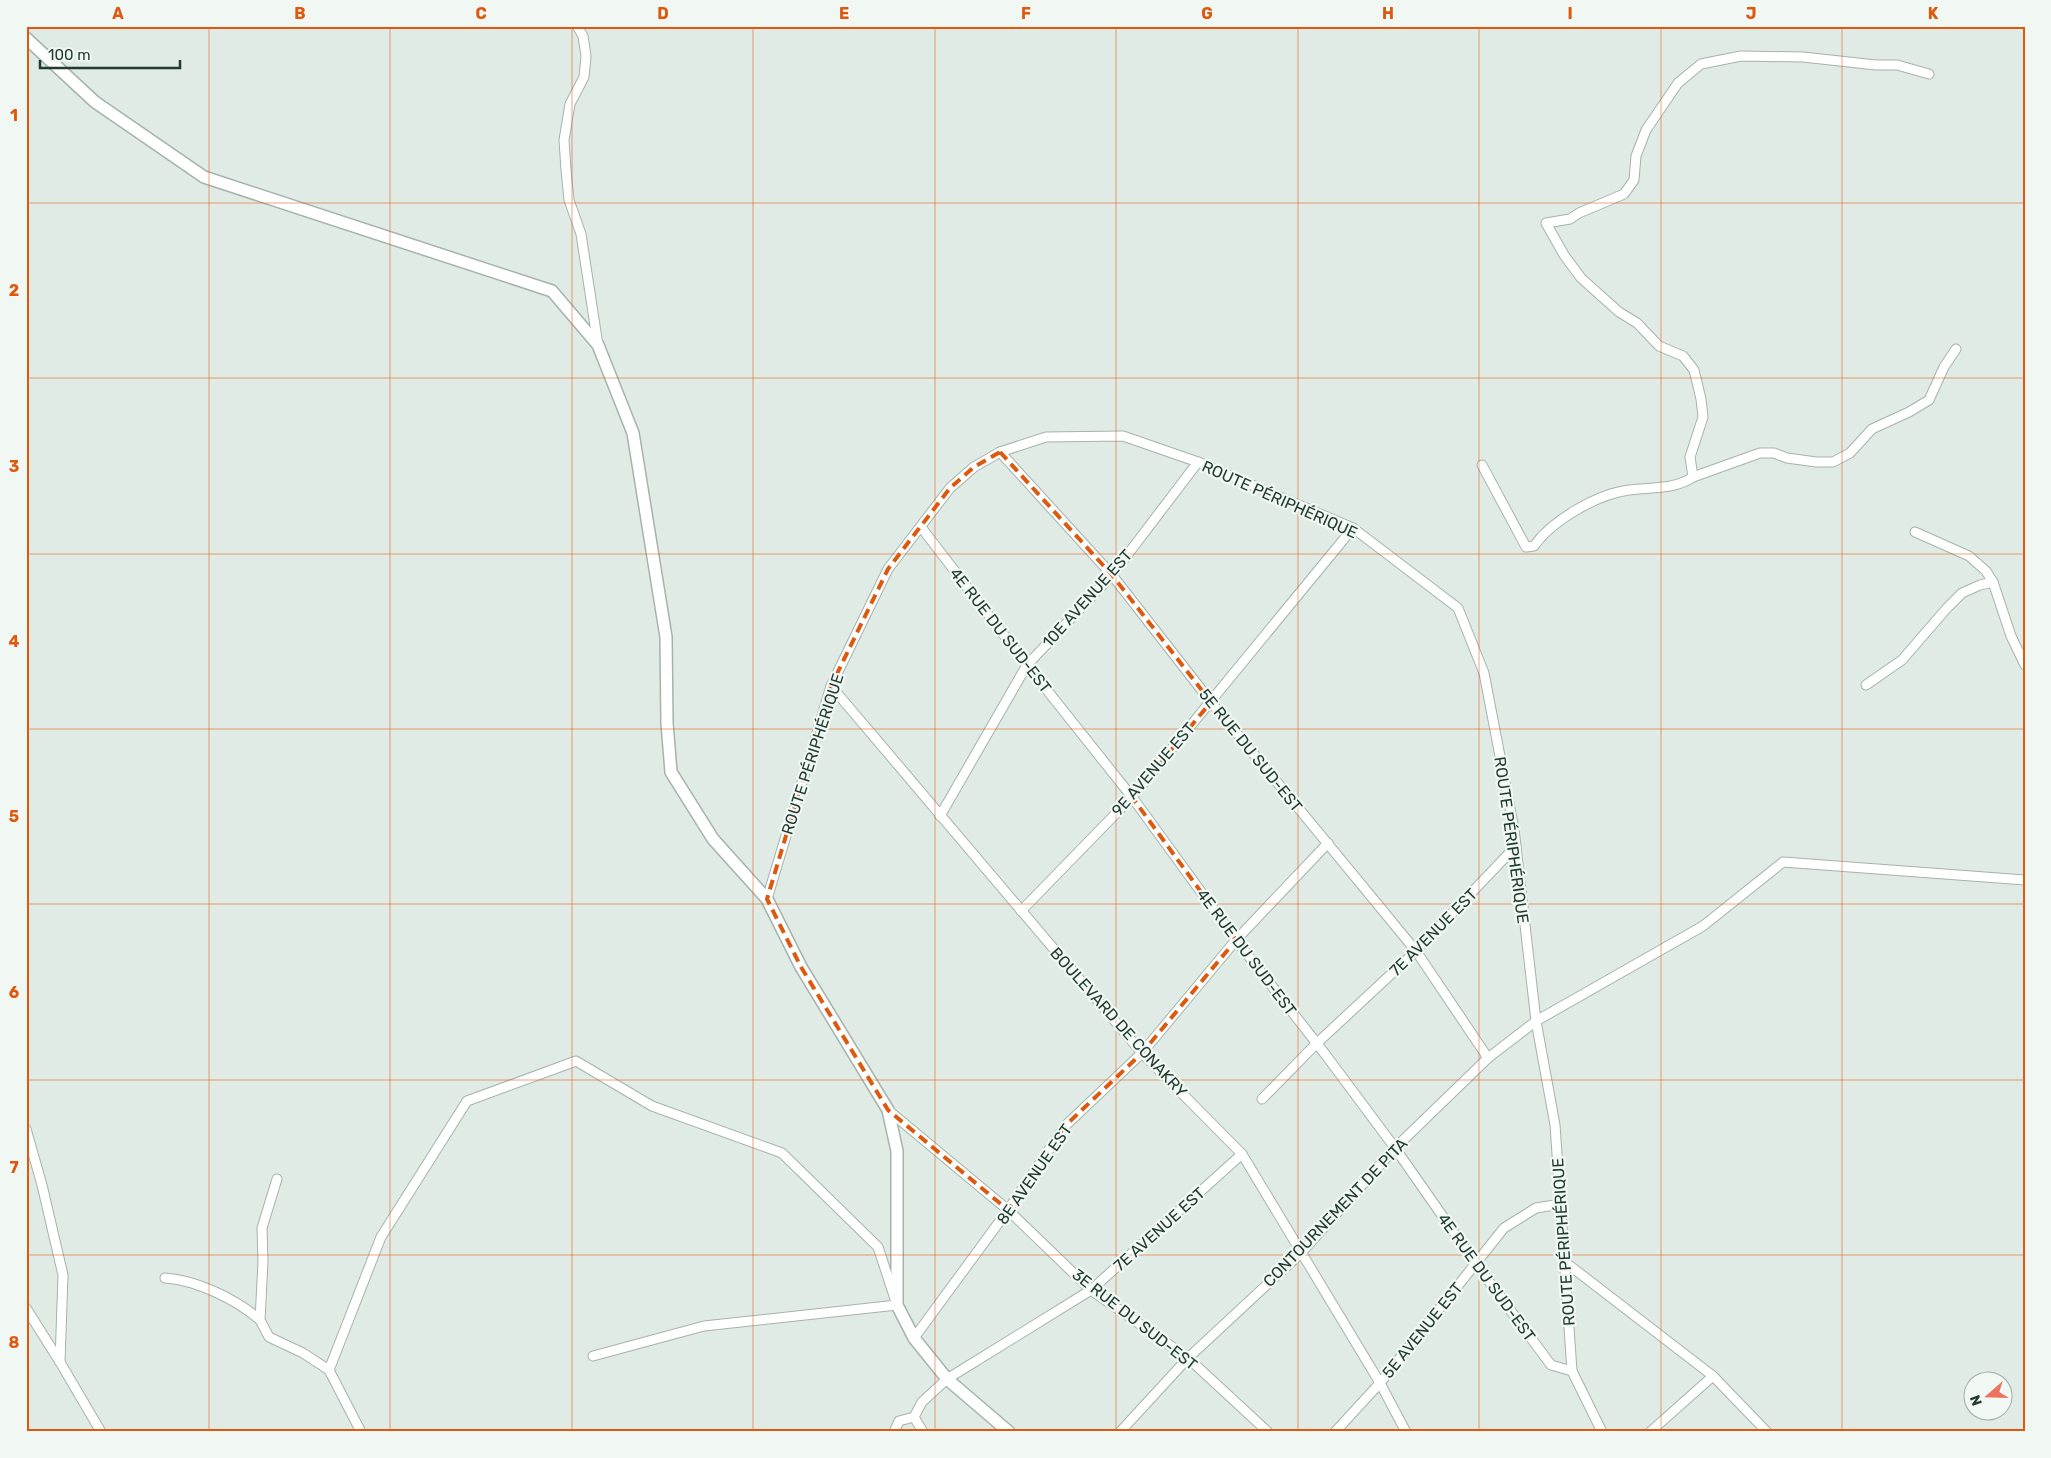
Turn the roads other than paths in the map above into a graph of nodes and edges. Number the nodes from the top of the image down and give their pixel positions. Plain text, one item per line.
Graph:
1 (577, 26) edge
2 (26, 38) edge
3 (1929, 74) dead end
4 (598, 345) junction
5 (1956, 349) dead end
6 (1000, 452) junction
7 (1198, 462) junction
8 (1482, 465) dead end
9 (1693, 477) junction
10 (921, 527) junction
11 (1353, 528) junction
12 (1915, 532) dead end
13 (1112, 575) junction
14 (1993, 582) junction
15 (1026, 665) junction
16 (2025, 665) edge
17 (1866, 685) dead end
18 (830, 686) junction
19 (1211, 702) junction
20 (1132, 797) junction
21 (940, 816) junction
22 (1328, 843) junction
23 (1516, 846) junction
24 (2025, 880) edge
25 (767, 900) junction
26 (1021, 911) junction
27 (1236, 940) junction
28 (1416, 951) junction
29 (1536, 1021) junction
30 (1316, 1044) junction
31 (1142, 1053) junction
32 (1488, 1058) junction
33 (1262, 1099) dead end
34 (888, 1110) junction
35 (26, 1129) edge
36 (1395, 1148) junction
37 (1242, 1154) junction
38 (277, 1179) dead end
39 (1561, 1204) junction
40 (1008, 1210) junction
41 (1301, 1253) junction
42 (1565, 1262) junction
43 (1476, 1264) junction
44 (164, 1278) dead end
45 (1092, 1290) junction
46 (897, 1305) junction
47 (26, 1308) edge
48 (260, 1320) junction
49 (914, 1338) junction
50 (593, 1356) dead end
51 (1188, 1358) junction
52 (60, 1362) junction
53 (329, 1370) junction
54 (1572, 1371) junction
55 (1713, 1376) junction
56 (947, 1379) junction
57 (1380, 1383) junction
58 (914, 1417) junction
59 (101, 1432) edge
60 (361, 1432) edge
61 (894, 1432) edge
62 (922, 1432) edge
63 (1009, 1432) edge
64 (1120, 1432) edge
65 (1268, 1432) edge
66 (1336, 1432) edge
67 (1406, 1432) edge
68 (1602, 1432) edge
69 (1650, 1432) edge
70 (1767, 1432) edge

1 - 4 street
2 - 4 street
3 - 9 street
4 - 25 street
5 - 9 street
6 - 7 street, ROUTE PÉRIPHÉRIQUE
6 - 10 street, ROUTE PÉRIPHÉRIQUE
6 - 13 street, 5E RUE DU SUD-EST
7 - 11 street, ROUTE PÉRIPHÉRIQUE
7 - 13 street, 10E AVENUE EST
8 - 9 street
10 - 15 street, 4E RUE DU SUD-EST
10 - 18 street, ROUTE PÉRIPHÉRIQUE
11 - 19 street, 9E AVENUE EST
11 - 23 street, ROUTE PÉRIPHÉRIQUE
12 - 14 street
13 - 15 street, 10E AVENUE EST
13 - 19 street, 5E RUE DU SUD-EST
14 - 16 street
14 - 17 street
15 - 20 street, 4E RUE DU SUD-EST
15 - 21 street, 10E AVENUE EST
18 - 21 street, BOULEVARD DE CONAKRY
18 - 25 street, ROUTE PÉRIPHÉRIQUE
19 - 20 street, 9E AVENUE EST
19 - 22 street, 5E RUE DU SUD-EST
20 - 26 street, 9E AVENUE EST
20 - 27 street, 4E RUE DU SUD-EST
21 - 26 street, BOULEVARD DE CONAKRY
22 - 27 street, 8E AVENUE EST
22 - 28 street, 5E RUE DU SUD-EST
23 - 28 street, 7E AVENUE EST
23 - 29 street, ROUTE PÉRIPHÉRIQUE
24 - 29 street, CONTOURNEMENT DE PITA
25 - 34 street
26 - 31 street, BOULEVARD DE CONAKRY
27 - 30 street, 4E RUE DU SUD-EST
27 - 31 street, 8E AVENUE EST
28 - 30 street, 7E AVENUE EST
28 - 32 street, 5E RUE DU SUD-EST
29 - 32 street, CONTOURNEMENT DE PITA
29 - 39 street, ROUTE PÉRIPHÉRIQUE
30 - 33 street, 7E AVENUE EST
30 - 36 street, 4E RUE DU SUD-EST
31 - 37 street, BOULEVARD DE CONAKRY
31 - 40 street, 8E AVENUE EST
32 - 36 street, CONTOURNEMENT DE PITA
34 - 40 street, 3E RUE DU SUD-EST
34 - 46 street
35 - 52 street
36 - 41 street, CONTOURNEMENT DE PITA
36 - 43 street, 4E RUE DU SUD-EST
37 - 41 street, BOULEVARD DE CONAKRY
37 - 45 street, 7E AVENUE EST
38 - 48 street
39 - 42 street, ROUTE PÉRIPHÉRIQUE
39 - 43 street, 5E AVENUE EST
40 - 45 street, 3E RUE DU SUD-EST
40 - 49 street, 8E AVENUE EST
41 - 51 street, CONTOURNEMENT DE PITA
41 - 57 street, BOULEVARD DE CONAKRY
42 - 54 street, ROUTE PÉRIPHÉRIQUE
42 - 55 street
43 - 54 street, 4E RUE DU SUD-EST
43 - 57 street, 5E AVENUE EST
44 - 48 street
45 - 51 street, 3E RUE DU SUD-EST
45 - 56 street, 7E AVENUE EST
46 - 49 street
46 - 50 street
46 - 53 street
47 - 52 street
48 - 53 street
49 - 56 street
51 - 64 street, CONTOURNEMENT DE PITA
51 - 65 street, 3E RUE DU SUD-EST
52 - 59 street
53 - 60 street
54 - 68 street, ROUTE PÉRIPHÉRIQUE
55 - 69 street
55 - 70 street
56 - 58 street, 7E AVENUE EST
56 - 63 street
57 - 66 street, 5E AVENUE EST
57 - 67 street, BOULEVARD DE CONAKRY
58 - 61 street
58 - 62 street

